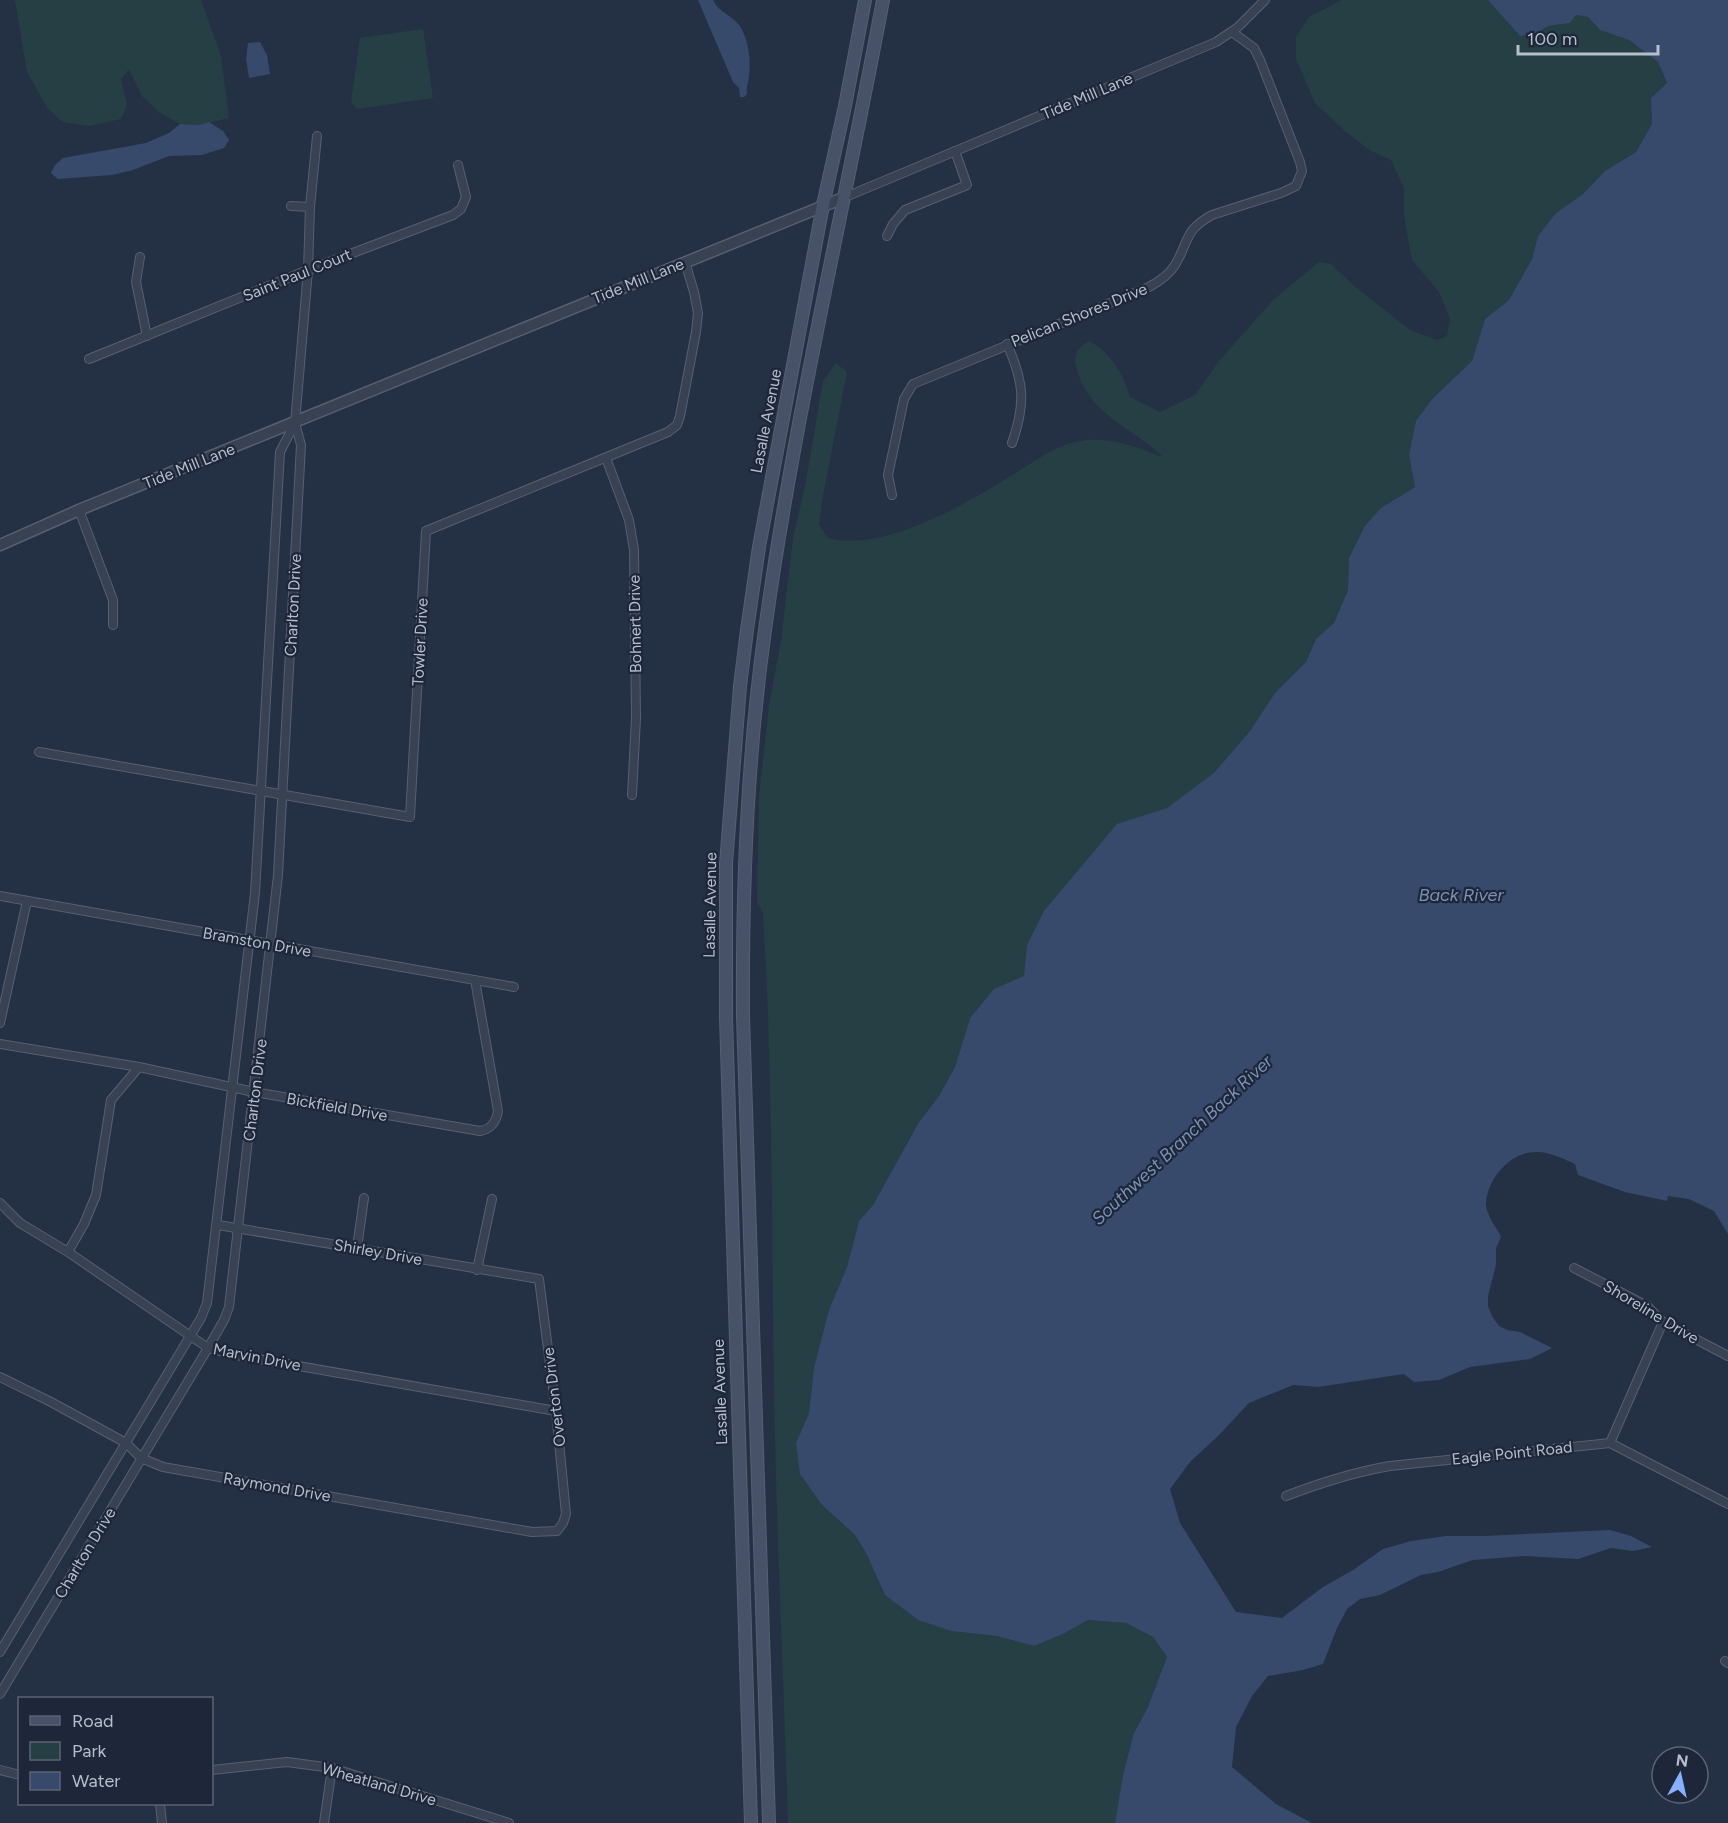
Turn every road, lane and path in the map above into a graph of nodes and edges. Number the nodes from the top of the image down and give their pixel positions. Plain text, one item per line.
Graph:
1 (865, 0) edge
2 (883, 0) edge
3 (1265, 0) edge
4 (1232, 32) junction
5 (317, 136) dead end
6 (955, 151) junction
7 (458, 165) dead end
8 (843, 198) junction
9 (823, 205) junction
10 (291, 206) dead end
11 (310, 207) junction
12 (887, 236) dead end
13 (140, 257) dead end
14 (685, 262) junction
15 (308, 270) junction
16 (147, 336) junction
17 (1007, 345) junction
18 (89, 359) dead end
19 (295, 423) junction
20 (1012, 443) dead end
21 (606, 458) junction
22 (892, 495) dead end
23 (79, 510) junction
24 (0, 545) edge
25 (113, 625) dead end
26 (39, 752) dead end
27 (261, 791) junction
28 (283, 795) junction
29 (632, 795) dead end
30 (0, 896) edge
31 (27, 901) junction
32 (250, 941) junction
33 (271, 945) junction
34 (475, 980) junction
35 (514, 987) dead end
36 (0, 1023) edge
37 (0, 1044) edge
38 (139, 1067) junction
39 (233, 1088) junction
40 (254, 1092) junction
41 (364, 1198) dead end
42 (492, 1199) dead end
43 (0, 1203) edge
44 (218, 1225) junction
45 (239, 1227) junction
46 (357, 1248) junction
47 (68, 1252) junction
48 (1574, 1268) dead end
49 (477, 1270) junction
50 (539, 1279) joint
51 (1663, 1322) junction
52 (189, 1336) junction
53 (208, 1348) junction
54 (1728, 1356) edge
55 (0, 1377) edge
56 (556, 1411) junction
57 (126, 1443) junction
58 (1610, 1443) junction
59 (141, 1458) junction
60 (1286, 1496) dead end
61 (1728, 1504) edge
62 (566, 1514) joint
63 (0, 1652) edge
64 (0, 1694) edge
65 (332, 1768) junction
66 (0, 1770) edge
67 (213, 1770) edge
68 (18, 1775) edge
69 (160, 1805) edge
70 (162, 1823) edge
71 (324, 1823) edge
72 (509, 1823) edge
73 (751, 1823) edge
74 (769, 1823) edge

1 - 9 main road, Lasalle Avenue
2 - 8 main road, Lasalle Avenue
3 - 4 street, Tide Mill Lane
4 - 6 street, Tide Mill Lane
4 - 17 street, Pelican Shores Drive
5 - 11 street, Charlton Drive
6 - 8 street, Tide Mill Lane
6 - 12 street
7 - 15 street, Saint Paul Court
8 - 9 street, Tide Mill Lane
8 - 74 main road, Lasalle Avenue
9 - 14 street, Tide Mill Lane
9 - 73 main road, Lasalle Avenue
10 - 11 street
11 - 15 street, Charlton Drive
13 - 16 street
14 - 19 street, Tide Mill Lane
14 - 21 street, Towler Drive
15 - 16 street, Saint Paul Court
15 - 19 street, Charlton Drive
16 - 18 street, Saint Paul Court
17 - 20 street
17 - 22 street, Pelican Shores Drive
19 - 23 street, Tide Mill Lane
19 - 27 street, Charlton Drive
19 - 28 street, Charlton Drive
21 - 28 street, Towler Drive
21 - 29 street, Bohnert Drive
23 - 24 street, Tide Mill Lane
23 - 25 street
26 - 27 street, Towler Drive
27 - 28 street, Towler Drive
27 - 32 street, Charlton Drive
28 - 33 street, Charlton Drive
30 - 31 street, Bramston Drive
31 - 32 street, Bramston Drive
31 - 36 street
32 - 33 street, Bramston Drive
32 - 39 street, Charlton Drive
33 - 34 street, Bramston Drive
33 - 40 street, Charlton Drive
34 - 35 street, Bramston Drive
34 - 40 street, Bickfield Drive
37 - 38 street, Bickfield Drive
38 - 39 street, Bickfield Drive
38 - 47 street
39 - 40 street, Bickfield Drive
39 - 44 street, Charlton Drive
40 - 45 street, Charlton Drive
41 - 46 street
42 - 49 street
43 - 47 street, Marvin Drive
44 - 45 street, Shirley Drive
44 - 52 street, Charlton Drive
45 - 46 street, Shirley Drive
45 - 53 street, Charlton Drive
46 - 49 street, Shirley Drive
47 - 52 street, Marvin Drive
48 - 51 street, Shoreline Drive
49 - 50 street, Shirley Drive
50 - 56 street, Overton Drive
51 - 54 street, Shoreline Drive
51 - 58 street
52 - 53 street, Marvin Drive
52 - 57 street, Charlton Drive
53 - 56 street, Marvin Drive
53 - 59 street, Charlton Drive
55 - 57 street, Raymond Drive
56 - 62 street, Overton Drive
57 - 59 street, Raymond Drive
57 - 63 street, Charlton Drive
58 - 60 street, Eagle Point Road
58 - 61 street
59 - 62 street, Raymond Drive
59 - 64 street, Charlton Drive
65 - 67 street, Wheatland Drive
65 - 71 street
65 - 72 street, Wheatland Drive
66 - 68 street
69 - 70 street

